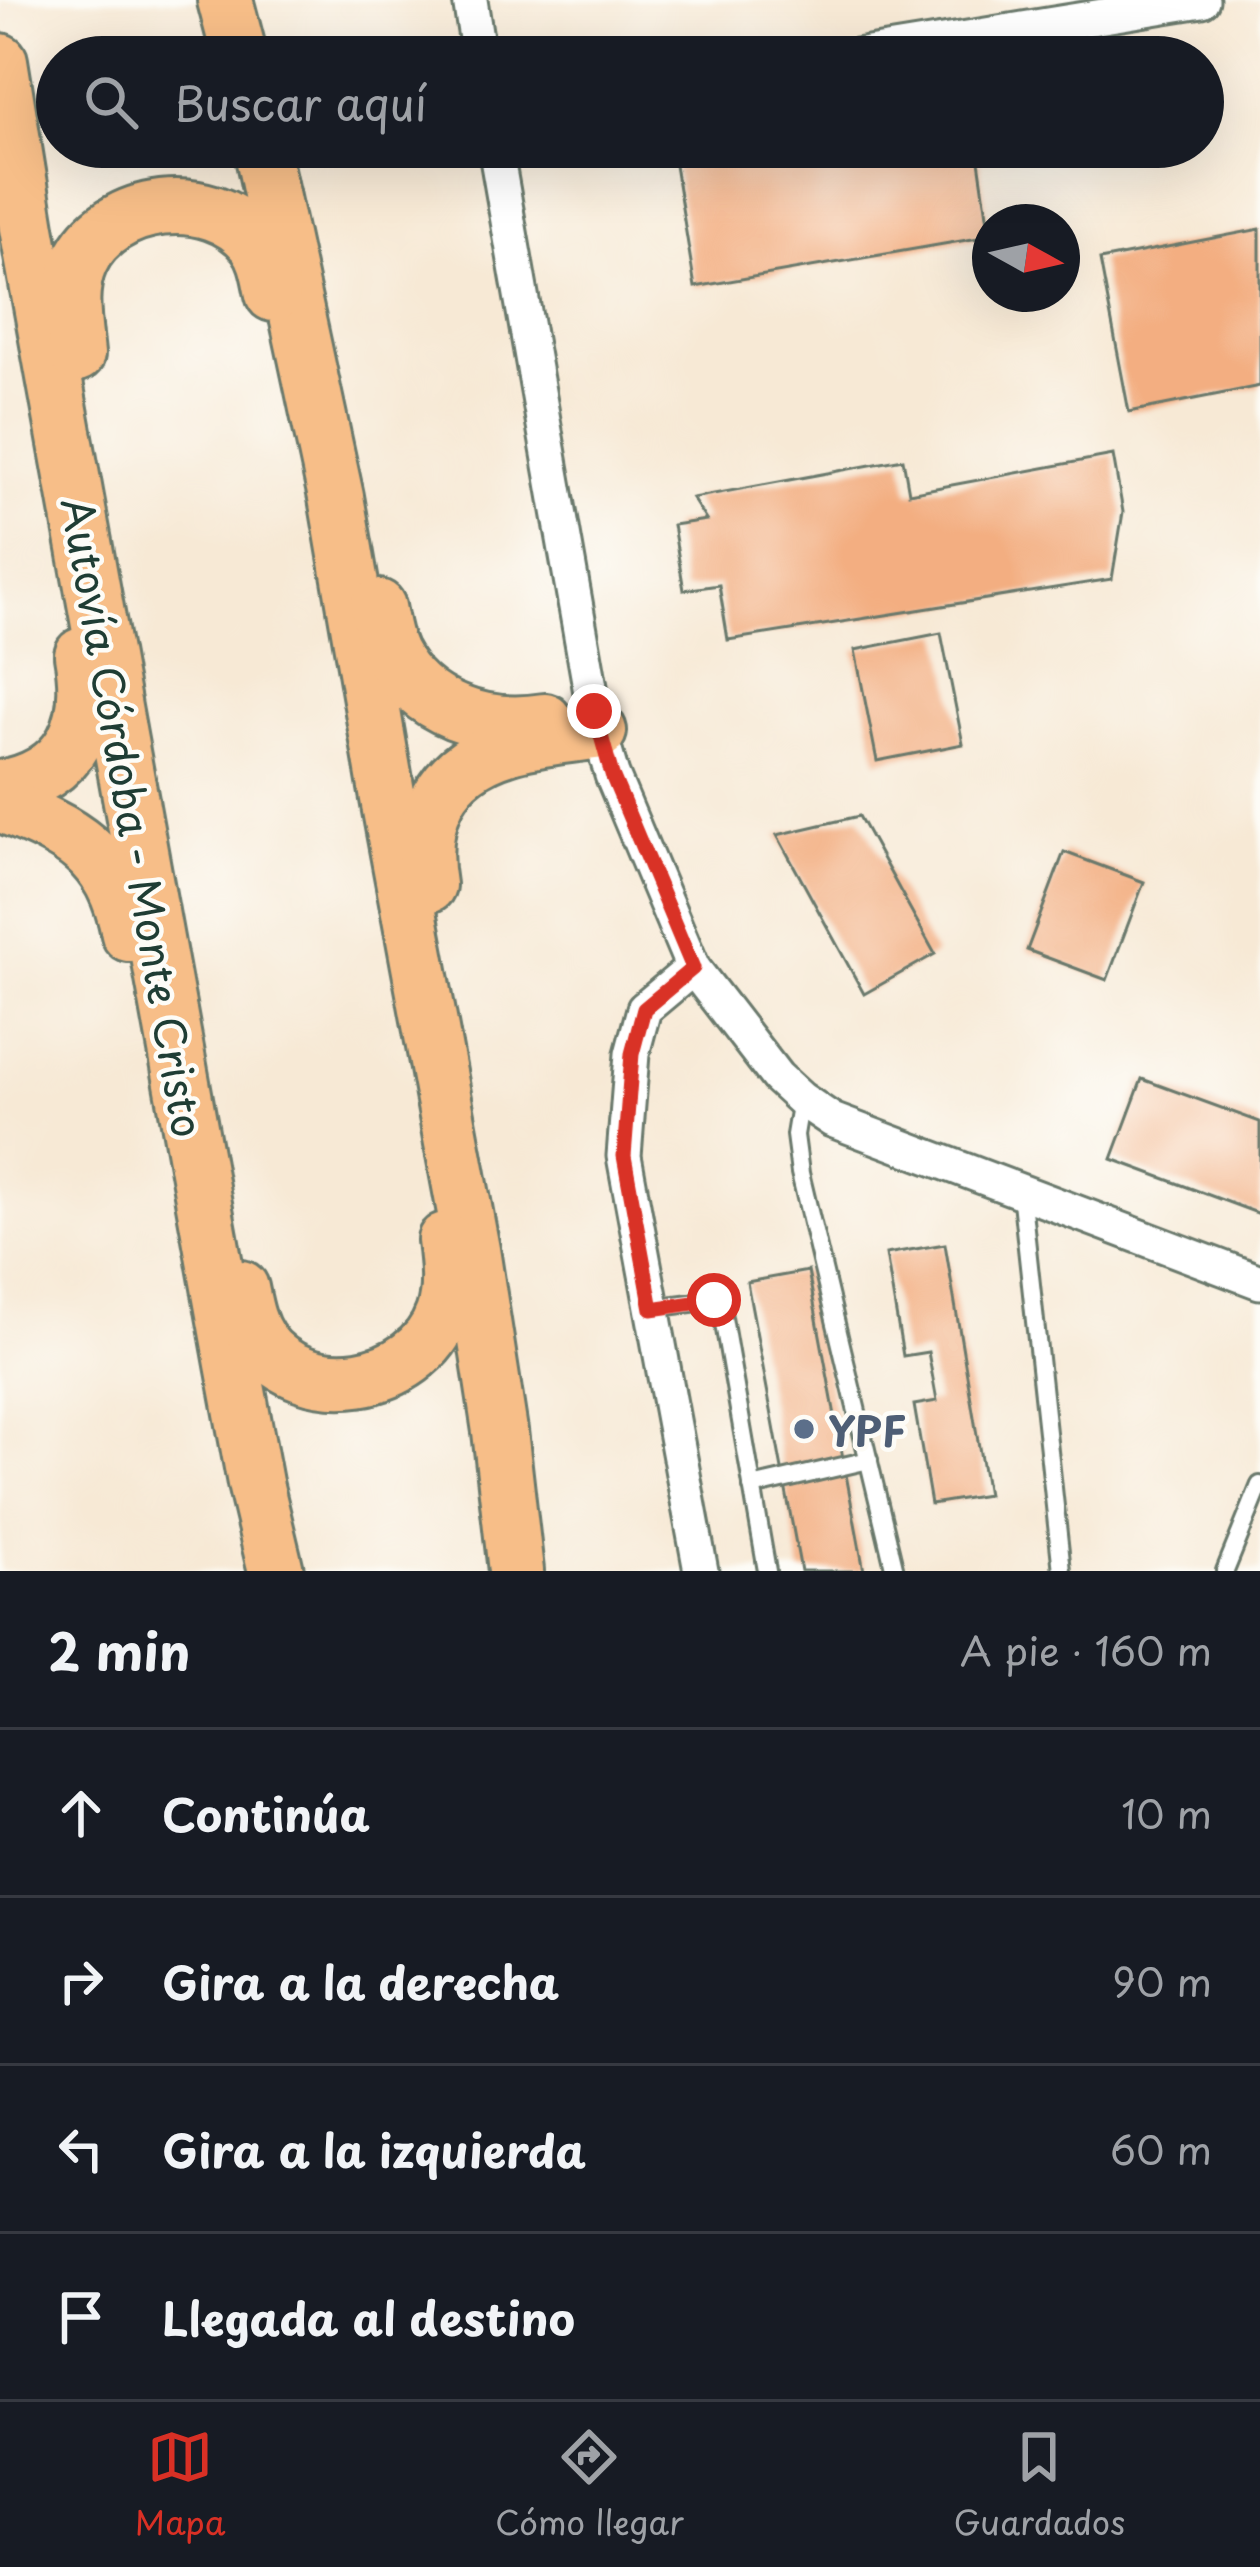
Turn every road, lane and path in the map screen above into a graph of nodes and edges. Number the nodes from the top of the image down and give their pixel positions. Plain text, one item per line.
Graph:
1 (225, 0) edge
2 (470, 0) edge
3 (1202, 0) edge
4 (234, 36) edge
5 (476, 36) edge
6 (980, 36) edge
7 (0, 61) edge
8 (266, 168) edge
9 (499, 168) edge
10 (333, 481) junction
11 (80, 521) junction
12 (596, 721) junction
13 (0, 788) edge
14 (0, 804) edge
15 (693, 968) junction
16 (435, 1050) junction
17 (184, 1089) junction
18 (801, 1099) junction
19 (1021, 1192) junction
20 (1260, 1282) edge
21 (652, 1309) junction
22 (869, 1460) junction
23 (1260, 1485) edge
24 (752, 1487) junction
25 (276, 1571) edge
26 (517, 1571) edge
27 (701, 1571) edge
28 (767, 1571) edge
29 (895, 1571) edge
30 (1061, 1571) edge
31 (1225, 1571) edge

1 - 4 highway
2 - 5 street
3 - 6 street
7 - 11 highway, Autovía Córdoba - Monte Cristo
8 - 10 highway
9 - 12 street
10 - 11 highway
10 - 12 highway
10 - 16 highway
11 - 13 highway
11 - 17 highway, Autovía Córdoba - Monte Cristo
12 - 15 street
12 - 16 highway
14 - 17 highway
15 - 18 street
15 - 21 street
16 - 17 highway
16 - 26 highway
17 - 25 highway, Autovía Córdoba - Monte Cristo
18 - 19 street
18 - 22 lane
19 - 20 street
19 - 30 lane
21 - 24 lane
21 - 27 street
22 - 24 lane
22 - 29 lane
23 - 31 lane
24 - 28 lane

